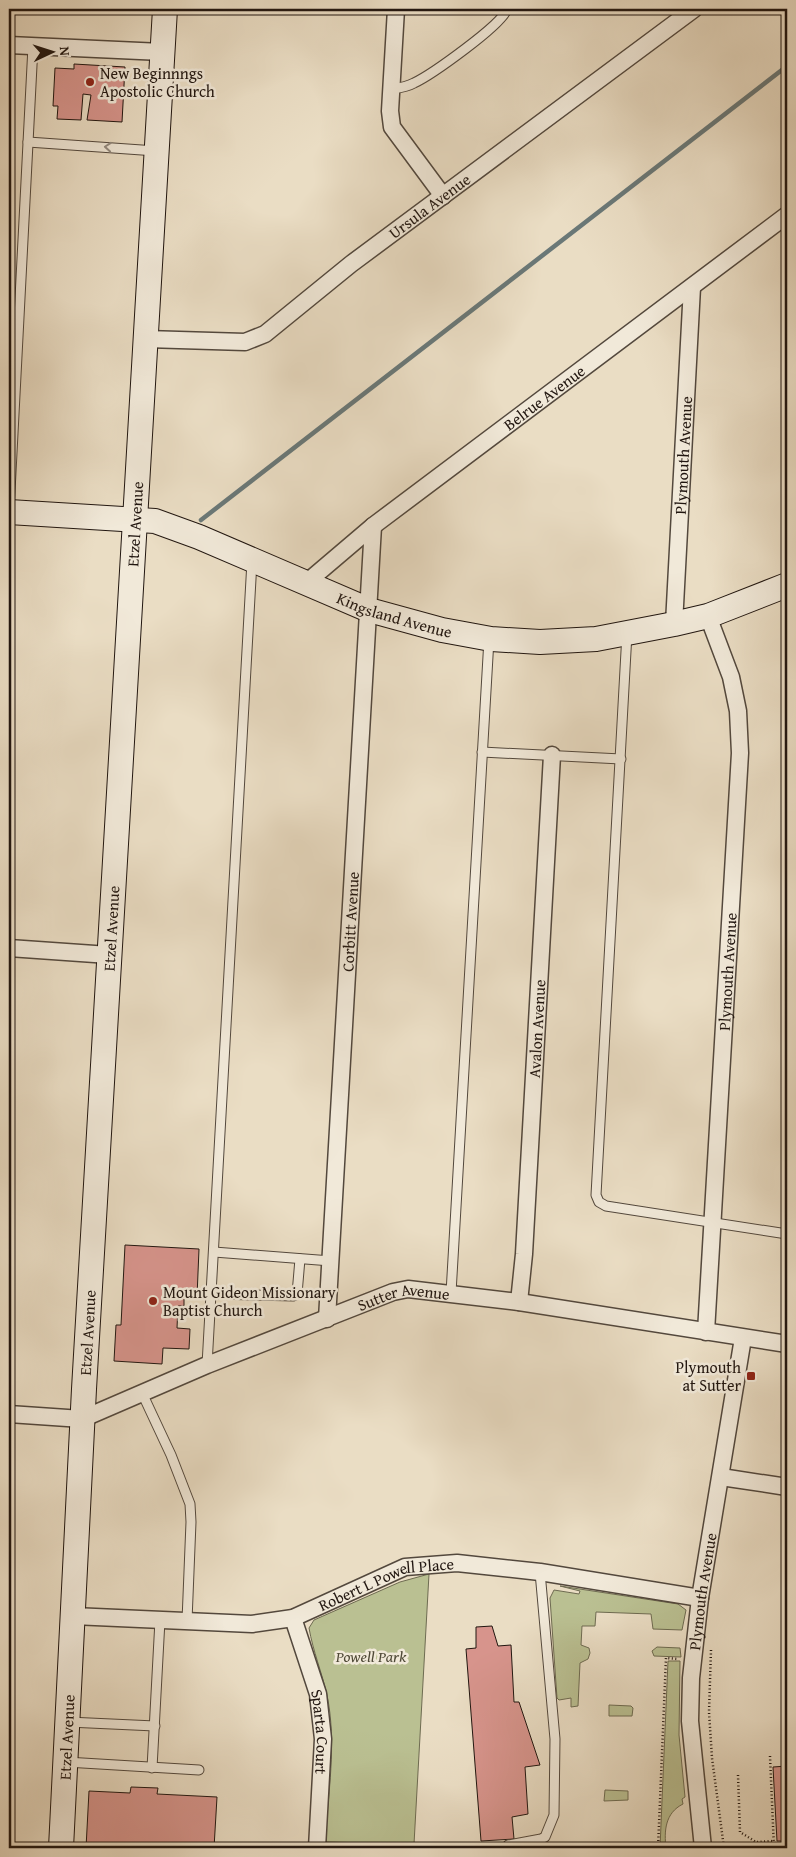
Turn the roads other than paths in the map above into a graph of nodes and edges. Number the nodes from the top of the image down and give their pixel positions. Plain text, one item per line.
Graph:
1 (165, 9) edge
2 (396, 9) edge
3 (507, 9) edge
4 (684, 11) edge
5 (9, 45) edge
6 (33, 46) junction
7 (162, 52) junction
8 (392, 89) junction
9 (28, 142) junction
10 (156, 151) junction
11 (443, 196) junction
12 (787, 215) edge
13 (692, 287) junction
14 (146, 339) junction
15 (9, 512) edge
16 (136, 519) junction
17 (9, 522) edge
18 (373, 526) junction
19 (252, 561) junction
20 (306, 583) junction
21 (787, 584) edge
22 (369, 610) junction
23 (708, 616) junction
24 (674, 624) junction
25 (627, 633) junction
26 (489, 638) junction
27 (482, 752) junction
28 (552, 755) junction
29 (621, 759) junction
30 (9, 948) edge
31 (109, 955) junction
32 (712, 1223) junction
33 (787, 1234) edge
34 (214, 1252) junction
35 (300, 1259) junction
36 (331, 1261) junction
37 (451, 1293) junction
38 (211, 1294) junction
39 (519, 1302) junction
40 (328, 1319) junction
41 (706, 1332) junction
42 (743, 1338) junction
43 (787, 1344) edge
44 (207, 1366) junction
45 (142, 1394) junction
46 (9, 1414) edge
47 (82, 1419) junction
48 (722, 1477) junction
49 (787, 1487) edge
50 (540, 1572) junction
51 (700, 1598) junction
52 (73, 1616) junction
53 (293, 1618) junction
54 (160, 1620) junction
55 (187, 1621) junction
56 (67, 1722) junction
57 (155, 1726) junction
58 (65, 1762) junction
59 (152, 1768) junction
60 (198, 1770) dead end
61 (508, 1846) dead end
62 (61, 1848) edge
63 (317, 1848) edge
64 (703, 1848) edge

1 - 7 street, Etzel Avenue
2 - 8 street
3 - 8 lane
4 - 11 street, Ursula Avenue
5 - 6 street
6 - 7 street
6 - 9 lane
7 - 10 street, Etzel Avenue
8 - 11 street
10 -> 9 lane
9 - 15 lane
10 - 14 street, Etzel Avenue
11 - 14 street, Ursula Avenue
12 - 13 street, Belrue Avenue
13 - 18 street, Belrue Avenue
13 - 24 street, Plymouth Avenue
14 - 16 street, Etzel Avenue
15 - 16 street, Kingsland Avenue
15 - 17 lane
16 - 19 street, Kingsland Avenue
16 - 31 street, Etzel Avenue
18 - 20 street, Belrue Avenue
18 - 22 street, Corbitt Avenue
19 - 20 street, Kingsland Avenue
19 - 34 lane
20 - 22 street, Kingsland Avenue
21 - 23 street, Kingsland Avenue
22 - 26 street, Kingsland Avenue
22 - 36 street, Corbitt Avenue
23 - 24 street, Kingsland Avenue
23 - 32 street, Plymouth Avenue
24 - 25 street, Kingsland Avenue
25 - 26 street, Kingsland Avenue
25 - 29 lane
26 - 27 lane
27 - 28 lane
27 - 37 lane
28 - 29 lane
28 - 39 street, Avalon Avenue
29 - 32 lane
30 - 31 street
31 - 47 street, Etzel Avenue
32 - 33 lane
32 - 41 street, Plymouth Avenue
34 - 35 lane
34 - 38 lane
35 - 36 lane
35 - 38 lane
36 - 40 street, Corbitt Avenue
37 - 39 street, Sutter Avenue
37 - 40 street, Sutter Avenue
38 - 44 lane
39 - 41 street, Sutter Avenue
40 - 44 street, Sutter Avenue
41 - 42 street, Sutter Avenue
42 - 43 street, Sutter Avenue
42 - 48 street, Plymouth Avenue
44 - 45 street, Sutter Avenue
45 - 47 street, Sutter Avenue
45 - 55 lane
46 - 47 street, Sutter Avenue
47 - 52 street, Etzel Avenue
48 - 49 street
48 - 51 street, Plymouth Avenue
50 - 51 street, Robert L Powell Place
50 - 53 street, Robert L Powell Place
50 - 61 lane
51 - 64 street, Plymouth Avenue
52 - 54 street, Robert L Powell Place
52 - 56 street, Etzel Avenue
53 - 55 street, Robert L Powell Place
53 - 63 street, Sparta Court
54 - 55 street, Robert L Powell Place
54 - 57 lane
56 - 57 lane
56 - 58 street, Etzel Avenue
57 - 59 lane
58 - 59 lane
58 - 62 street, Etzel Avenue
59 - 60 lane

